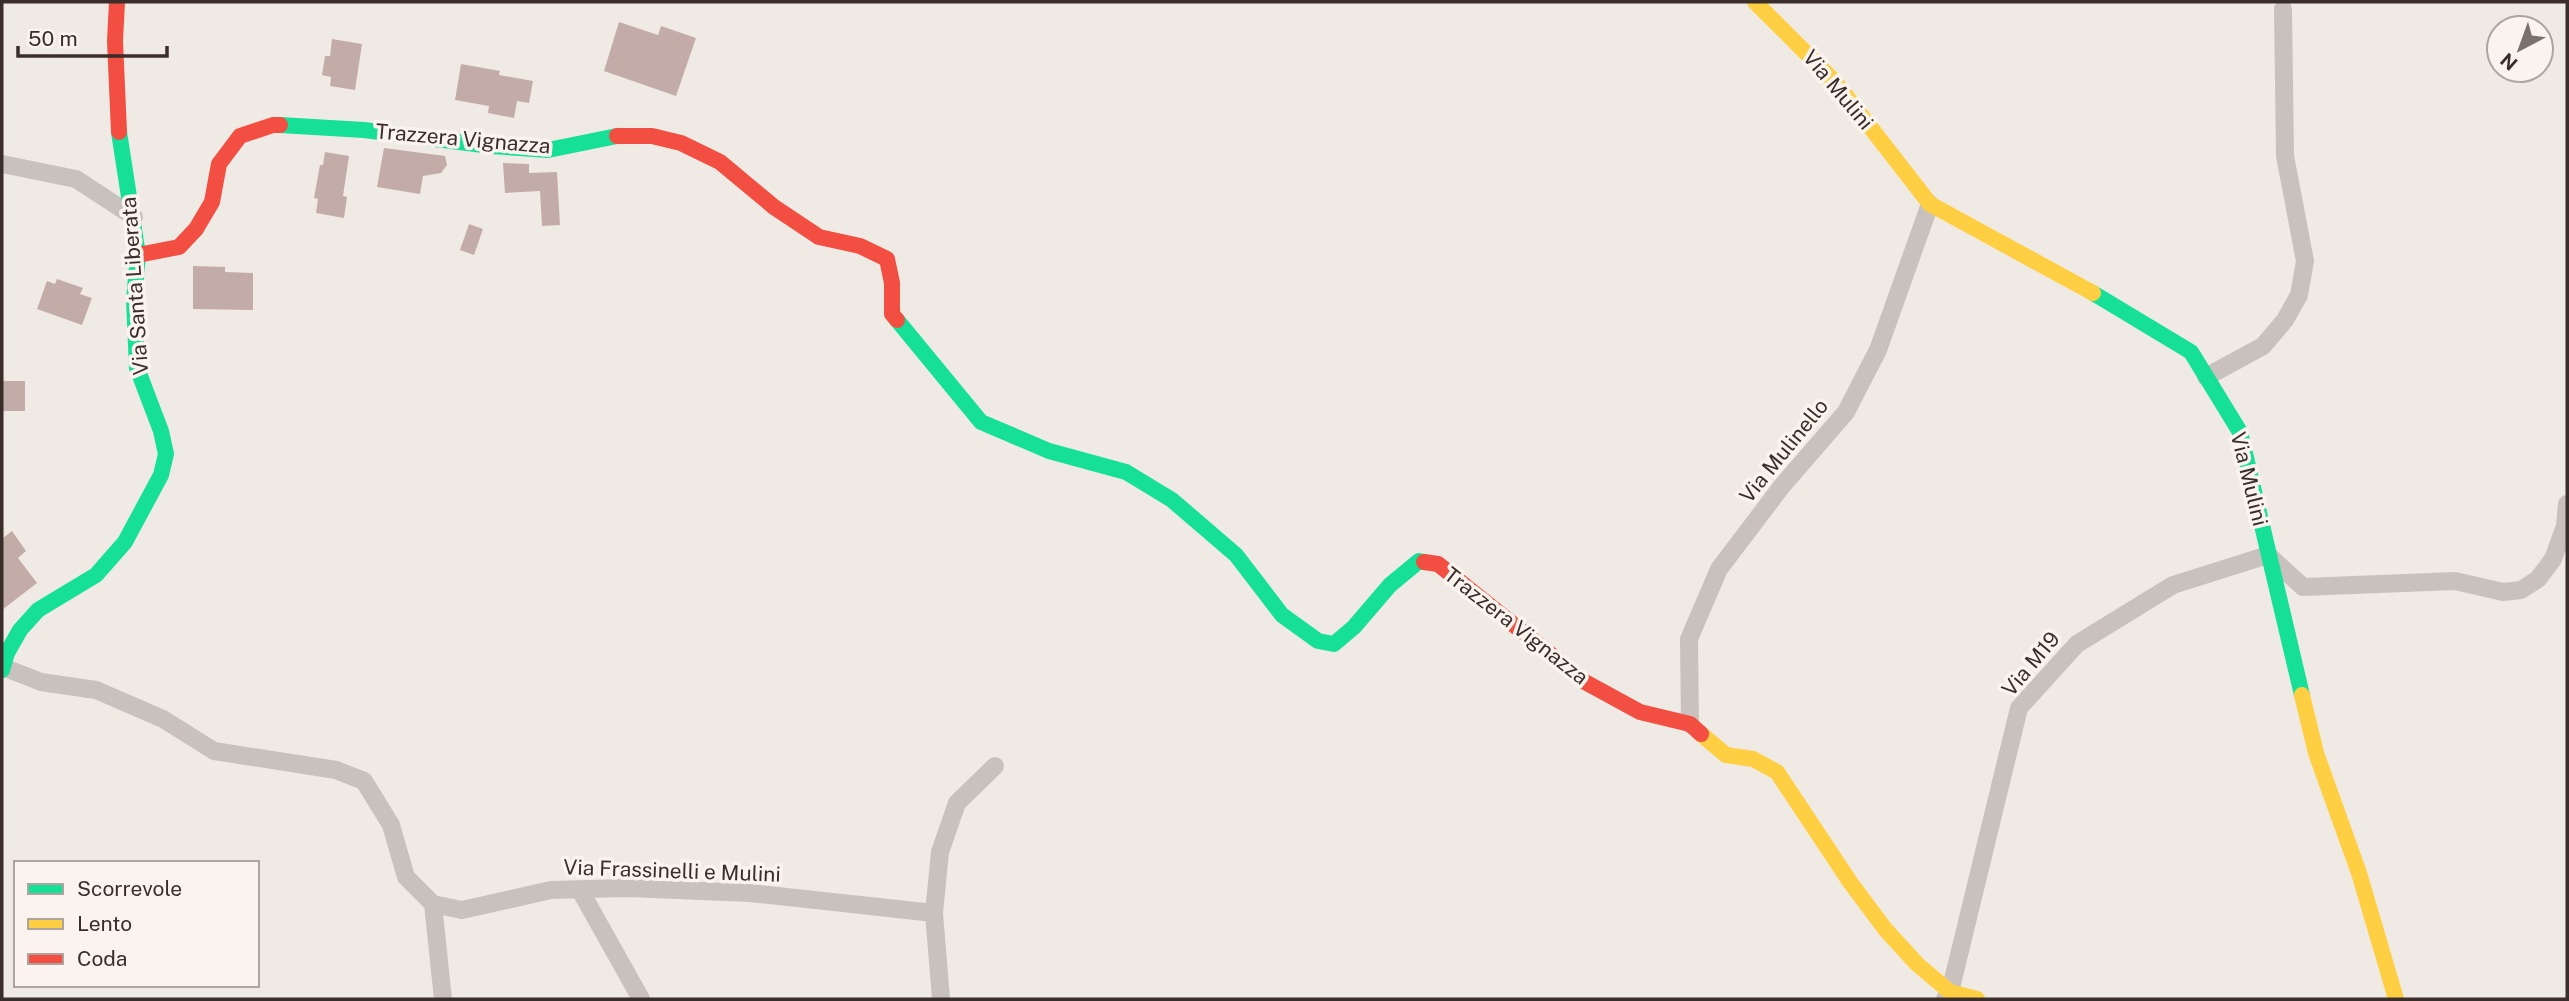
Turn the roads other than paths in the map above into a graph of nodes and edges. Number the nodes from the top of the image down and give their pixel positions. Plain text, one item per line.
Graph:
1 (117, 2) edge
2 (1755, 2) edge
3 (2283, 9) dead end
4 (2, 164) edge
5 (1930, 204) junction
6 (134, 217) junction
7 (138, 255) junction
8 (2206, 377) junction
9 (2567, 504) edge
10 (2268, 555) junction
11 (2, 668) edge
12 (1690, 724) junction
13 (995, 766) dead end
14 (580, 890) junction
15 (433, 904) junction
16 (934, 913) junction
17 (1948, 996) edge
18 (443, 999) edge
19 (641, 999) edge
20 (941, 999) edge
21 (1977, 999) edge
22 (2396, 999) edge

1 - 6 street, Via Santa Liberata
2 - 5 street, Via Mulini
3 - 8 street
4 - 6 street
5 - 8 street, Via Mulini
5 - 12 street, Via Mulinello
6 - 7 street, Via Santa Liberata
7 - 11 street, Via Santa Liberata
7 - 12 street, Trazzera Vignazza
8 - 10 street, Via Mulini
9 - 10 street
10 - 17 street, Via M19
10 - 22 street, Via Mulini
11 - 15 street
12 - 17 street, Trazzera Vignazza
13 - 16 street
14 - 15 street, Via Frassinelli e Mulini
14 - 16 street, Via Frassinelli e Mulini
14 - 19 street
15 - 18 street
16 - 20 street
17 - 21 street

